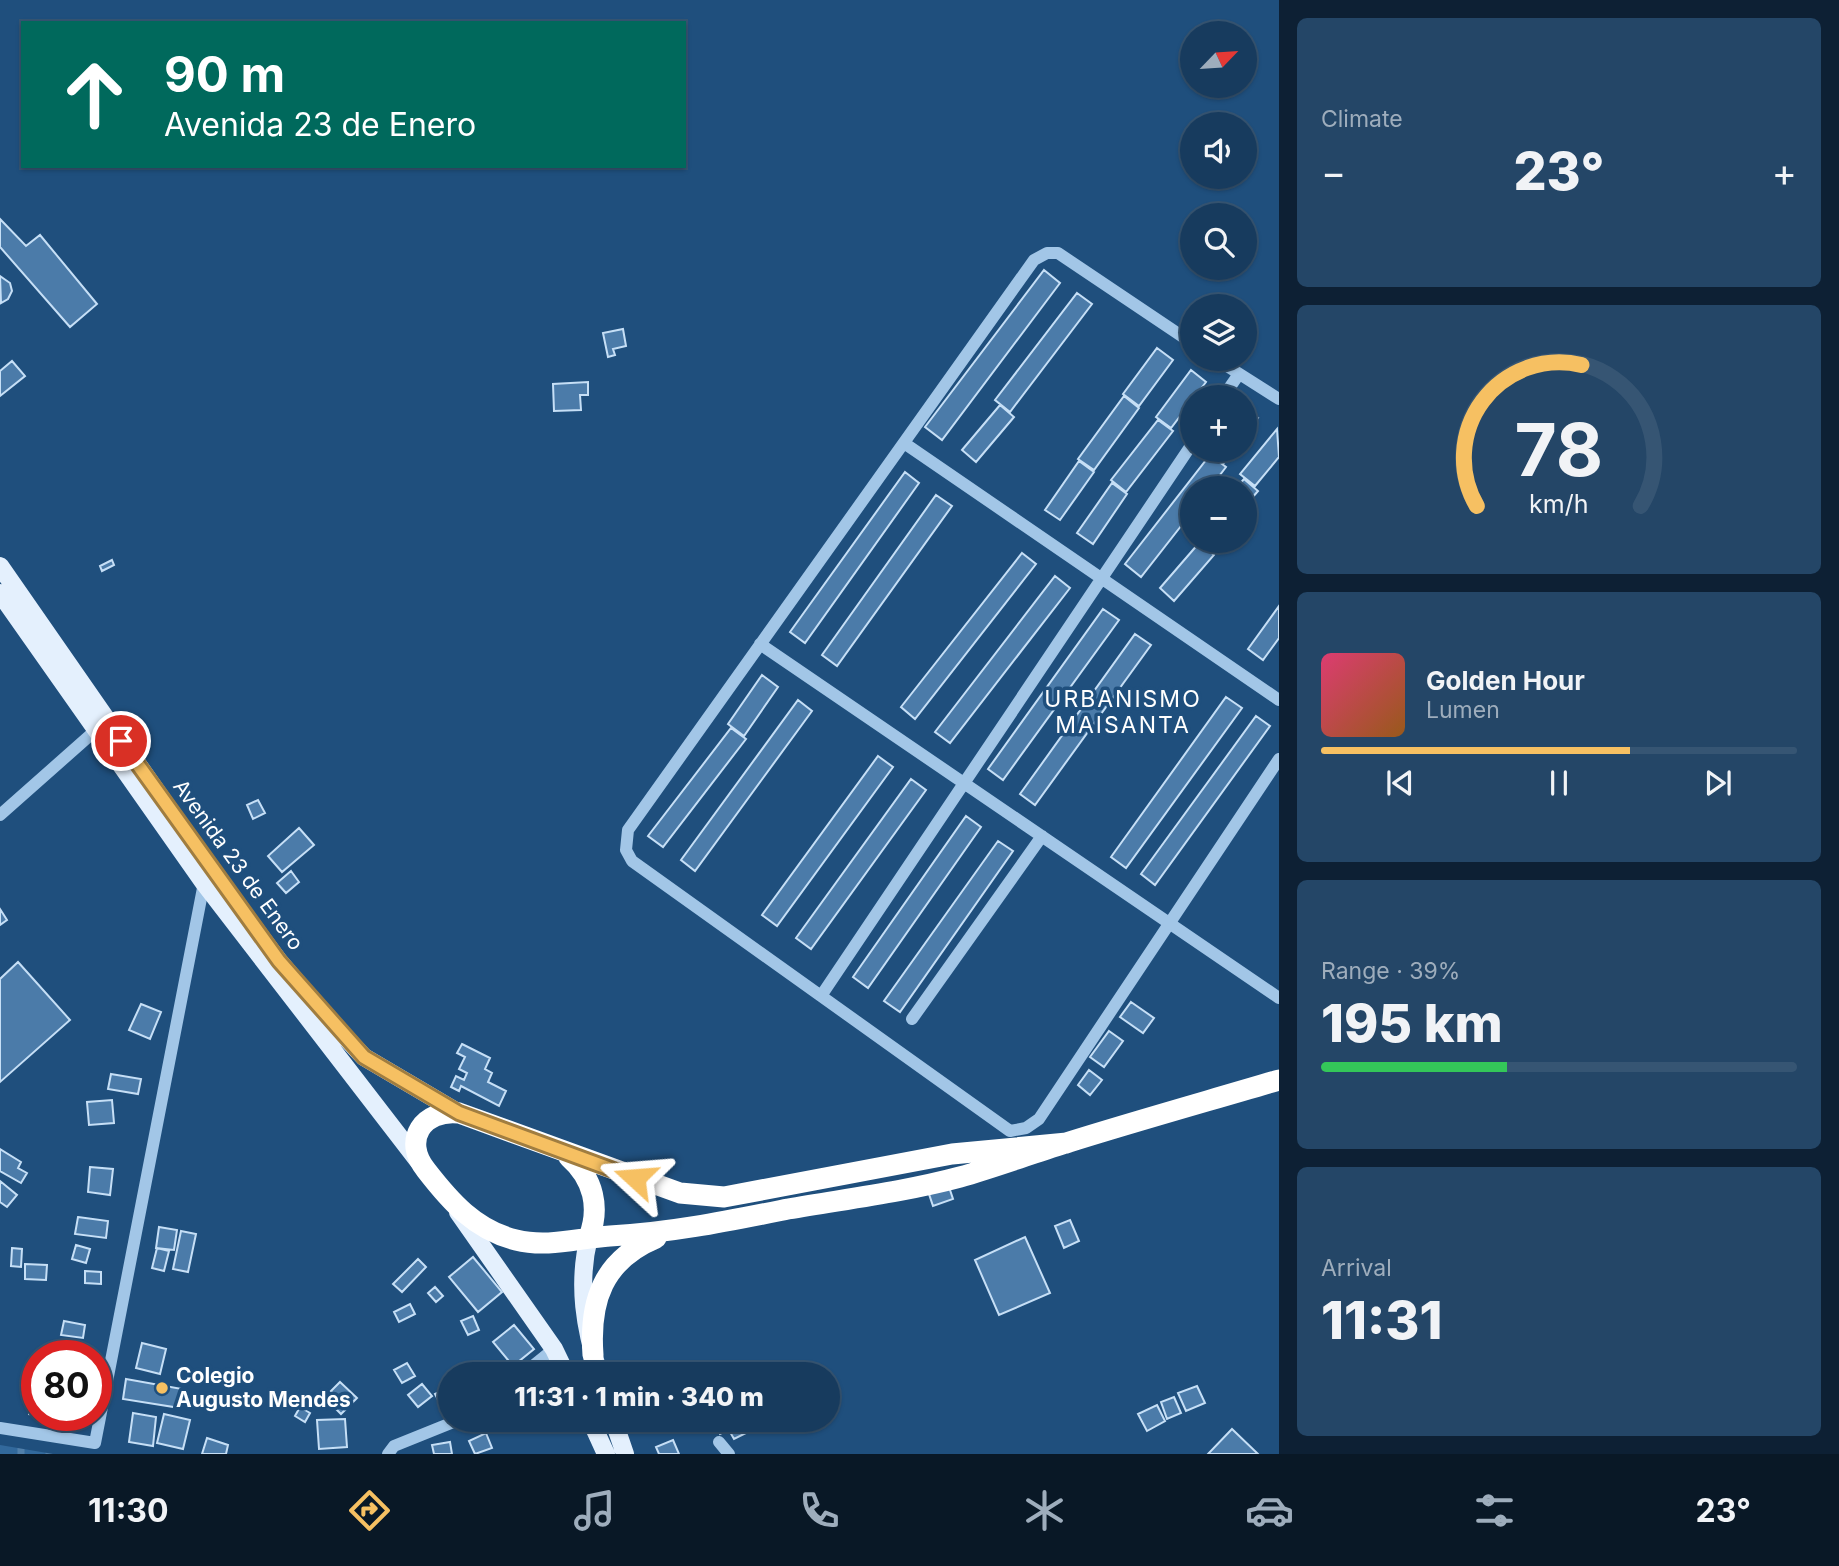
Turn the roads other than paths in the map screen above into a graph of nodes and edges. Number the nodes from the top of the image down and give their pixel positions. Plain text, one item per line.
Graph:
1 (1180, 335) edge
2 (1234, 371) edge
3 (1239, 374) junction
4 (1231, 385) edge
5 (1279, 399) edge
6 (904, 443) junction
7 (1180, 462) edge
8 (0, 566) edge
9 (1101, 579) junction
10 (0, 593) edge
11 (760, 644) junction
12 (1279, 699) edge
13 (96, 730) junction
14 (1279, 759) edge
15 (964, 783) junction
16 (0, 815) edge
17 (1042, 836) junction
18 (204, 883) junction
19 (1168, 922) junction
20 (821, 996) junction
21 (1279, 997) edge
22 (912, 1019) dead end
23 (1279, 1080) edge
24 (459, 1113) junction
25 (1067, 1143) junction
26 (566, 1155) junction
27 (419, 1162) junction
28 (450, 1201) junction
29 (666, 1233) junction
30 (589, 1237) junction
31 (554, 1349) junction
32 (538, 1362) edge
33 (560, 1362) edge
34 (596, 1362) edge
35 (596, 1362) edge
36 (0, 1428) edge
37 (438, 1428) edge
38 (596, 1432) edge
39 (617, 1432) edge
40 (719, 1441) dead end
41 (388, 1454) edge
42 (606, 1454) edge
43 (625, 1454) edge
44 (729, 1454) edge

1 - 6 street
2 - 3 street
3 - 4 street
3 - 5 street
6 - 9 street
6 - 11 street
7 - 9 street
8 - 24 main road, Avenida 23 de Enero
9 - 12 street
9 - 15 street
10 - 13 main road, Avenida 23 de Enero
11 - 15 street
11 - 20 street
13 - 16 street
13 - 18 main road, Avenida 23 de Enero
14 - 19 street
15 - 17 street
15 - 20 street
17 - 19 street
17 - 22 street
18 - 27 main road, Avenida 23 de Enero
18 - 36 street
19 - 20 street
19 - 21 street
23 - 25 highway
24 - 26 highway
24 - 27 highway
25 - 26 highway
25 - 29 highway
26 - 30 highway
27 - 28 highway
28 - 30 highway
28 - 31 main road
29 - 30 highway
29 - 34 highway
30 - 35 main road
31 - 32 street
31 - 33 main road
37 - 41 street
38 - 42 main road
39 - 43 main road
40 - 44 street

